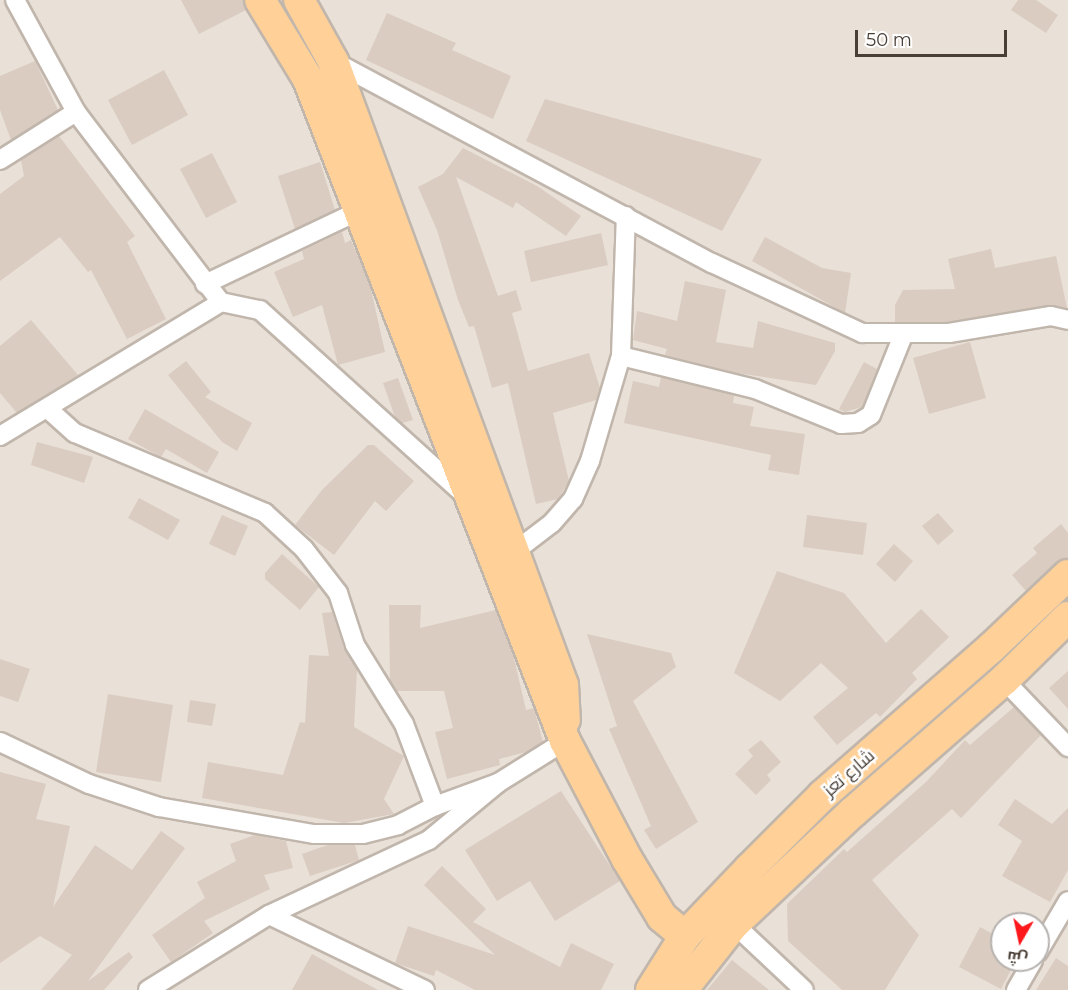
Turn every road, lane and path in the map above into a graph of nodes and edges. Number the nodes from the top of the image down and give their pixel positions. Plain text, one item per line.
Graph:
1 (15, 0) edge
2 (299, 0) edge
3 (269, 3) edge
4 (333, 61) junction
5 (76, 112) junction
6 (0, 160) edge
7 (359, 211) junction
8 (626, 216) junction
9 (205, 284) junction
10 (221, 302) junction
11 (1068, 320) edge
12 (904, 333) junction
13 (621, 356) junction
14 (48, 409) junction
15 (0, 436) edge
16 (470, 501) junction
17 (513, 552) junction
18 (1068, 575) edge
19 (1068, 617) edge
20 (1004, 680) junction
21 (565, 741) junction
22 (0, 742) edge
23 (1068, 747) edge
24 (498, 783) junction
25 (435, 806) junction
26 (1068, 902) edge
27 (269, 915) junction
28 (734, 924) junction
29 (1050, 932) edge
30 (684, 936) junction
31 (1027, 972) edge
32 (148, 990) edge
33 (425, 990) edge
34 (651, 990) edge
35 (682, 990) edge
36 (804, 990) edge
37 (1016, 990) edge

1 - 5 street
2 - 4 main road
3 - 7 main road
4 - 8 street
4 - 17 main road
5 - 6 street
5 - 9 street
7 - 9 street
7 - 16 main road
8 - 12 street
8 - 13 street
9 - 10 street
10 - 14 street
10 - 16 street
11 - 12 street
12 - 13 street
13 - 17 street
14 - 15 street
14 - 25 street
16 - 21 main road
17 - 21 main road
18 - 30 main road, شارع تعز
19 - 20 main road, شارع تعز
20 - 23 street
20 - 28 main road, شارع تعز
21 - 24 street
21 - 30 main road
22 - 25 street
24 - 25 street
24 - 27 street
26 - 29 street
27 - 32 street
27 - 33 street
28 - 35 main road, شارع تعز
28 - 36 street
30 - 34 main road, شارع تعز
31 - 37 street

